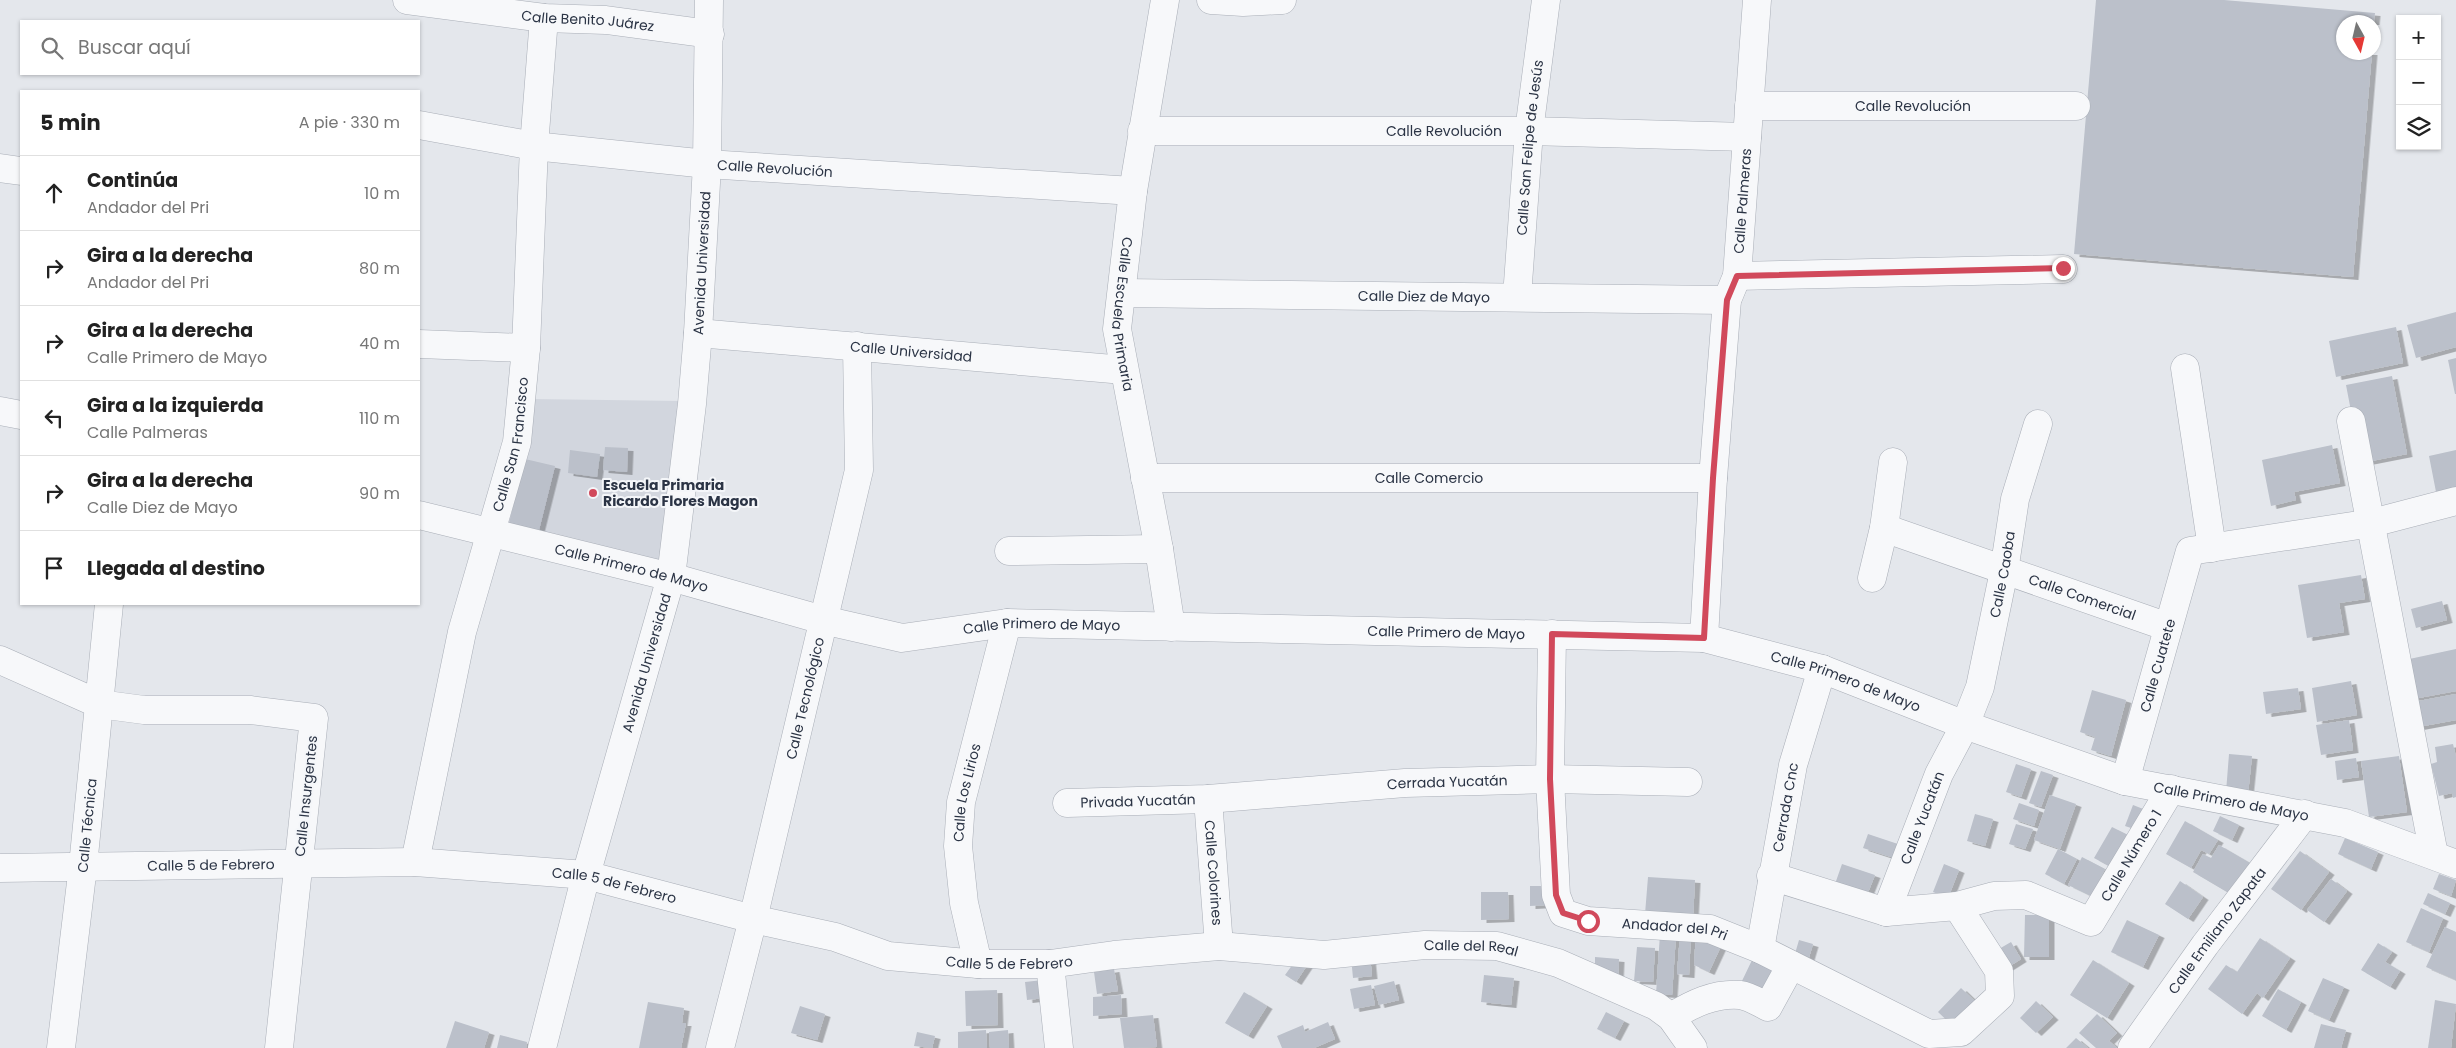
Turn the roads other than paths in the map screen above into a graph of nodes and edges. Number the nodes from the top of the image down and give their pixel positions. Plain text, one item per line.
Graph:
1 (407, 0) edge
2 (709, 0) edge
3 (1165, 0) edge
4 (1211, 0) edge
5 (1282, 0) edge
6 (1546, 0) edge
7 (1757, 0) edge
8 (544, 18) junction
9 (710, 34) junction
10 (1749, 106) junction
11 (2076, 106) dead end
12 (420, 125) edge
13 (1142, 131) junction
14 (1529, 131) junction
15 (1747, 137) junction
16 (534, 146) junction
17 (707, 164) junction
18 (0, 168) edge
19 (20, 171) edge
20 (1132, 191) junction
21 (2063, 268) dead end
22 (1732, 288) junction
23 (1122, 292) junction
24 (1517, 296) junction
25 (698, 334) junction
26 (420, 344) edge
27 (857, 346) junction
28 (526, 348) junction
29 (2185, 368) dead end
30 (1124, 370) junction
31 (0, 411) edge
32 (20, 415) edge
33 (2351, 420) dead end
34 (2038, 424) dead end
35 (1893, 462) dead end
36 (1145, 478) junction
37 (1713, 478) junction
38 (2456, 501) edge
39 (420, 515) edge
40 (2372, 523) junction
41 (1884, 528) junction
42 (490, 531) junction
43 (1159, 549) junction
44 (2201, 550) junction
45 (1009, 551) dead end
46 (2004, 571) junction
47 (670, 577) junction
48 (1872, 578) dead end
49 (109, 605) edge
50 (824, 620) junction
51 (1007, 622) junction
52 (2168, 626) junction
53 (1171, 627) junction
54 (1552, 634) junction
55 (1704, 638) junction
56 (0, 660) edge
57 (1822, 670) junction
58 (99, 704) junction
59 (1965, 725) junction
60 (1550, 779) junction
61 (2126, 781) junction
62 (1688, 782) dead end
63 (2171, 789) junction
64 (1208, 799) junction
65 (1067, 803) dead end
66 (2305, 814) junction
67 (2445, 860) edge
68 (414, 862) junction
69 (300, 863) junction
70 (83, 866) junction
71 (0, 868) edge
72 (586, 875) junction
73 (1771, 876) junction
74 (1957, 906) junction
75 (1886, 912) junction
76 (753, 920) junction
77 (1219, 946) junction
78 (1760, 949) junction
79 (978, 964) junction
80 (1050, 964) junction
81 (1791, 965) junction
82 (1671, 1017) junction
83 (61, 1048) edge
84 (279, 1048) edge
85 (542, 1048) edge
86 (720, 1048) edge
87 (1059, 1048) edge
88 (1693, 1048) edge
89 (2132, 1048) edge

1 - 8 street, Calle Benito Juárez
2 - 9 street, Avenida Universidad
3 - 13 street, Calle Escuela Primaria
4 - 5 street
6 - 14 street, Calle San Felipe de Jesús
7 - 10 street, Calle Palmeras
8 - 9 street, Calle Benito Juárez
8 - 16 street, Calle San Francisco
9 - 17 street, Avenida Universidad
10 - 11 street, Calle Revolución
10 - 15 street, Calle Palmeras
12 - 16 street, Calle Revolución
13 - 14 street, Calle Revolución
13 - 20 street, Calle Escuela Primaria
14 - 15 street, Calle Revolución
14 - 24 street, Calle San Felipe de Jesús
15 - 22 street, Calle Palmeras
16 - 17 street, Calle Revolución
16 - 28 street, Calle San Francisco
17 - 20 street, Calle Revolución
17 - 25 street, Avenida Universidad
18 - 19 street
20 - 23 street, Calle Escuela Primaria
21 - 22 street, Calle Diez de Mayo
22 - 24 street, Calle Diez de Mayo
22 - 37 street, Calle Palmeras
23 - 24 street, Calle Diez de Mayo
23 - 30 street, Calle Escuela Primaria
25 - 27 street, Calle Universidad
25 - 47 street, Avenida Universidad
26 - 28 street
27 - 30 street, Calle Universidad
27 - 50 street, Calle Tecnológico
28 - 42 street, Calle San Francisco
29 - 44 street, Calle Cuatete
30 - 36 street, Calle Escuela Primaria
31 - 32 street
33 - 40 street
34 - 46 street, Calle Caoba
35 - 41 street
36 - 37 street, Calle Comercio
36 - 43 street, Calle Escuela Primaria
37 - 55 street, Calle Palmeras
38 - 40 street
39 - 42 street, Calle Primero de Mayo
40 - 44 street
40 - 67 street
41 - 46 street, Calle Comercial
41 - 48 street
42 - 47 street, Calle Primero de Mayo
42 - 68 street, Calle San Francisco
43 - 45 street
43 - 53 street, Calle Escuela Primaria
44 - 52 street, Calle Cuatete
46 - 52 street, Calle Comercial
46 - 59 street, Calle Caoba
47 - 50 street, Calle Primero de Mayo
47 - 72 street, Avenida Universidad
49 - 58 street, Calle Técnica
50 - 51 street, Calle Primero de Mayo
50 - 76 street, Calle Tecnológico
51 - 53 street, Calle Primero de Mayo
51 - 79 street, Calle Los Lirios
52 - 61 street, Calle Cuatete
53 - 54 street, Calle Primero de Mayo
54 - 55 street, Calle Primero de Mayo
54 - 60 street, Andador del Pri
55 - 57 street, Calle Primero de Mayo
56 - 58 street, Calle Insurgentes
57 - 59 street, Calle Primero de Mayo
57 - 73 street, Cerrada Cnc
58 - 69 street, Calle Insurgentes
58 - 70 street, Calle Técnica
59 - 61 street, Calle Primero de Mayo
59 - 75 street, Calle Yucatán
60 - 62 street, Cerrada Yucatán
60 - 64 street, Cerrada Yucatán
60 - 78 street, Andador del Pri
61 - 63 street, Calle Primero de Mayo
63 - 66 street, Calle Primero de Mayo
63 - 74 street, Calle Número 1
64 - 65 street, Privada Yucatán
64 - 77 street, Calle Colorines
66 - 67 street, Calle Primero de Mayo
66 - 89 street, Calle Emiliano Zapata
68 - 69 street, Calle 5 de Febrero
68 - 72 street, Calle 5 de Febrero
69 - 70 street, Calle 5 de Febrero
69 - 84 street, Calle Insurgentes
70 - 71 street, Calle 5 de Febrero
70 - 83 street, Calle Técnica
72 - 76 street, Calle 5 de Febrero
72 - 85 street, Avenida Universidad
73 - 75 street
73 - 78 street, Cerrada Cnc
74 - 75 street
74 - 81 street, Andador del Pri
76 - 79 street, Calle 5 de Febrero
76 - 86 street, Calle Tecnológico
77 - 80 street, Calle 5 de Febrero
77 - 82 street, Calle del Real
78 - 81 street, Andador del Pri
79 - 80 street, Calle 5 de Febrero
80 - 87 street
81 - 82 street
82 - 88 street, Calle del Real

